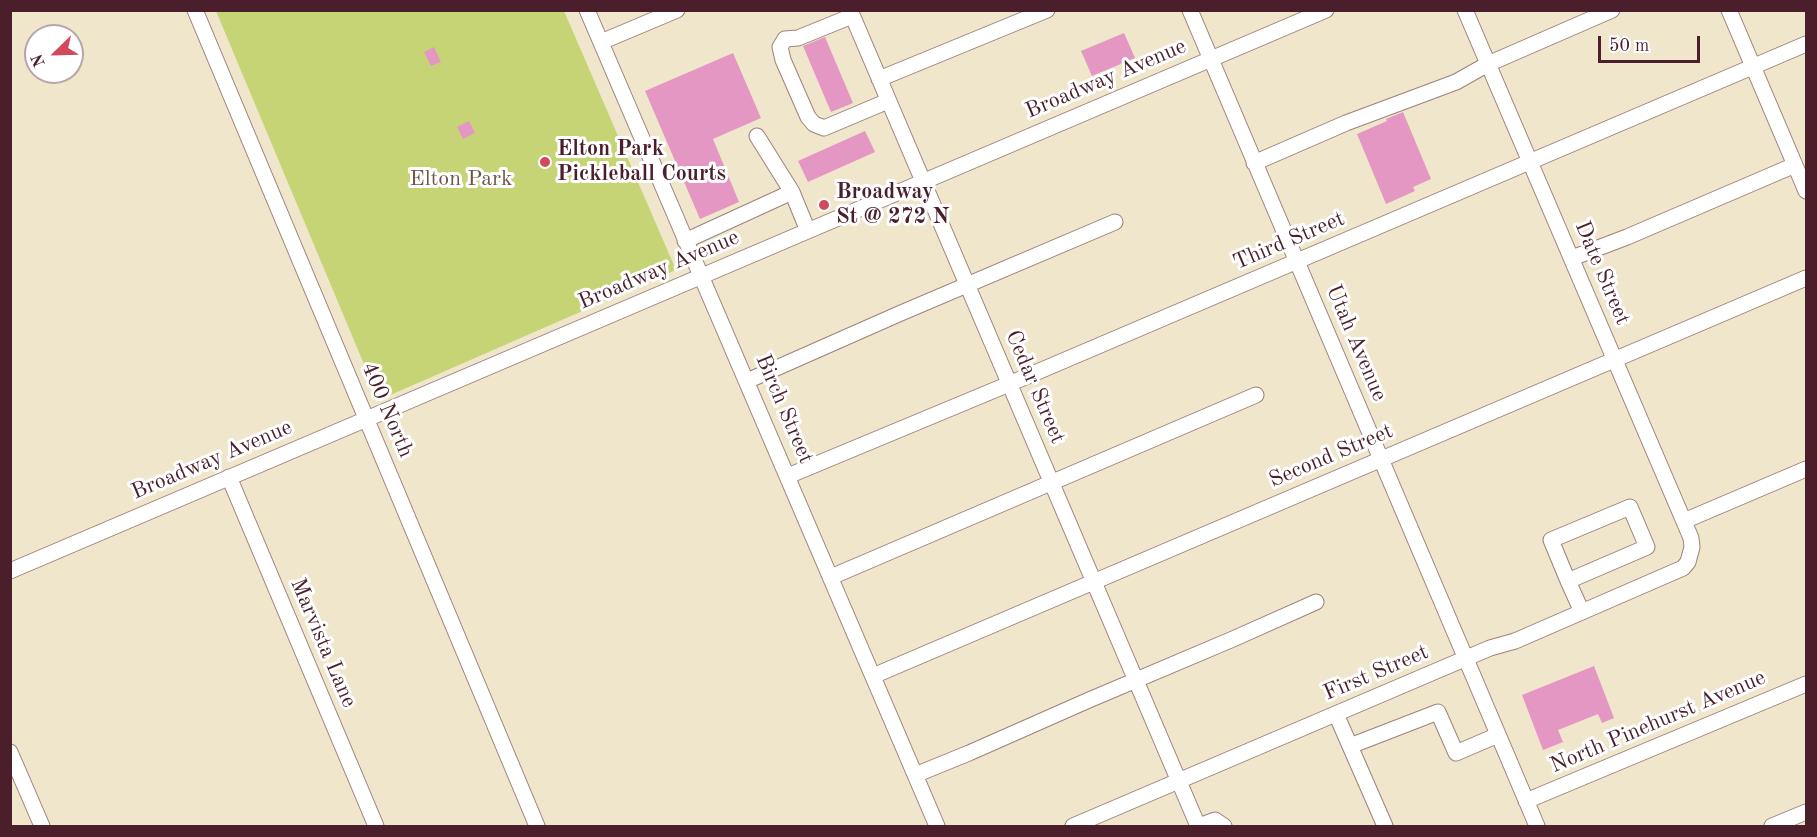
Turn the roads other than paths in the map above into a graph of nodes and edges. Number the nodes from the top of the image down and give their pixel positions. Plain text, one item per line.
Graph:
1 (195, 10) edge
2 (587, 10) edge
3 (677, 10) edge
4 (1047, 10) edge
5 (1190, 10) edge
6 (1326, 10) edge
7 (1465, 10) edge
8 (1612, 10) edge
9 (1729, 10) edge
10 (851, 13) edge
11 (601, 42) junction
12 (1806, 44) edge
13 (1211, 60) junction
14 (1488, 64) junction
15 (1754, 67) junction
16 (879, 79) junction
17 (888, 101) junction
18 (757, 136) dead end
19 (1531, 162) junction
20 (1254, 163) junction
21 (1795, 165) junction
22 (923, 182) junction
23 (1806, 191) edge
24 (792, 192) junction
25 (1115, 222) dead end
26 (808, 231) junction
27 (686, 241) junction
28 (1572, 258) junction
29 (1297, 262) junction
30 (702, 276) junction
31 (1806, 278) edge
32 (967, 285) junction
33 (1615, 360) junction
34 (747, 381) junction
35 (1009, 384) junction
36 (1256, 395) dead end
37 (367, 419) junction
38 (1381, 460) junction
39 (1806, 469) edge
40 (229, 477) junction
41 (788, 477) junction
42 (1051, 482) junction
43 (1684, 521) junction
44 (1690, 555) joint
45 (10, 571) edge
46 (831, 577) junction
47 (1568, 581) junction
48 (1093, 582) junction
49 (1316, 602) dead end
50 (1582, 612) junction
51 (1465, 659) junction
52 (873, 676) junction
53 (1135, 681) junction
54 (1806, 684) edge
55 (1336, 714) junction
56 (1498, 735) junction
57 (1350, 746) junction
58 (10, 752) edge
59 (915, 775) junction
60 (1178, 782) junction
61 (1526, 801) junction
62 (1806, 812) edge
63 (42, 826) edge
64 (376, 826) edge
65 (537, 826) edge
66 (937, 826) edge
67 (1073, 826) edge
68 (1199, 826) edge
69 (1224, 826) edge
70 (1385, 826) edge
71 (1537, 826) edge
72 (1772, 826) edge

1 - 37 street, 400 North
2 - 11 street, Birch Street
3 - 11 street
4 - 16 street
5 - 13 street, Utah Avenue
6 - 13 street, Broadway Avenue
7 - 14 street, Date Street
8 - 14 street
9 - 15 street
10 - 16 street, Cedar Street
10 - 17 street
11 - 27 street, Birch Street
12 - 15 street, Third Street
13 - 20 street, Utah Avenue
13 - 22 street, Broadway Avenue
14 - 19 street, Date Street
14 - 20 street
15 - 19 street, Third Street
15 - 21 street
16 - 17 street, Cedar Street
17 - 22 street, Cedar Street
18 - 24 street
19 - 28 street, Date Street
19 - 29 street, Third Street
20 - 29 street, Utah Avenue
21 - 23 street
21 - 28 street
22 - 26 street, Broadway Avenue
22 - 32 street, Cedar Street
24 - 26 street
24 - 27 street
25 - 32 street
26 - 30 street, Broadway Avenue
27 - 30 street, Birch Street
28 - 33 street, Date Street
29 - 35 street, Third Street
29 - 38 street, Utah Avenue
30 - 34 street, Birch Street
30 - 37 street, Broadway Avenue
31 - 33 street, Second Street
32 - 34 street
32 - 35 street, Cedar Street
33 - 38 street, Second Street
33 - 43 street, Date Street
34 - 41 street, Birch Street
35 - 41 street, Third Street
35 - 42 street, Cedar Street
36 - 42 street
37 - 40 street, Broadway Avenue
37 - 65 street, 400 North
38 - 48 street, Second Street
38 - 51 street, Utah Avenue
39 - 43 street
40 - 45 street, Broadway Avenue
40 - 64 street, Marvista Lane
41 - 46 street, Birch Street
42 - 46 street
42 - 48 street, Cedar Street
43 - 44 street, Date Street
44 - 50 street, First Street
46 - 52 street, Birch Street
47 - 47 street
47 - 50 street
48 - 52 street, Second Street
48 - 53 street, Cedar Street
49 - 53 street
50 - 51 street, First Street
51 - 55 street, First Street
51 - 56 street, Utah Avenue
52 - 59 street, Birch Street
53 - 59 street
53 - 60 street, Cedar Street
54 - 61 street, North Pinehurst Avenue
55 - 57 street
55 - 60 street, First Street
56 - 57 street
56 - 61 street, Utah Avenue
57 - 70 street
58 - 63 street
59 - 66 street, Birch Street
60 - 67 street, First Street
60 - 68 street, Cedar Street
61 - 71 street, Utah Avenue
62 - 72 street
68 - 69 street

